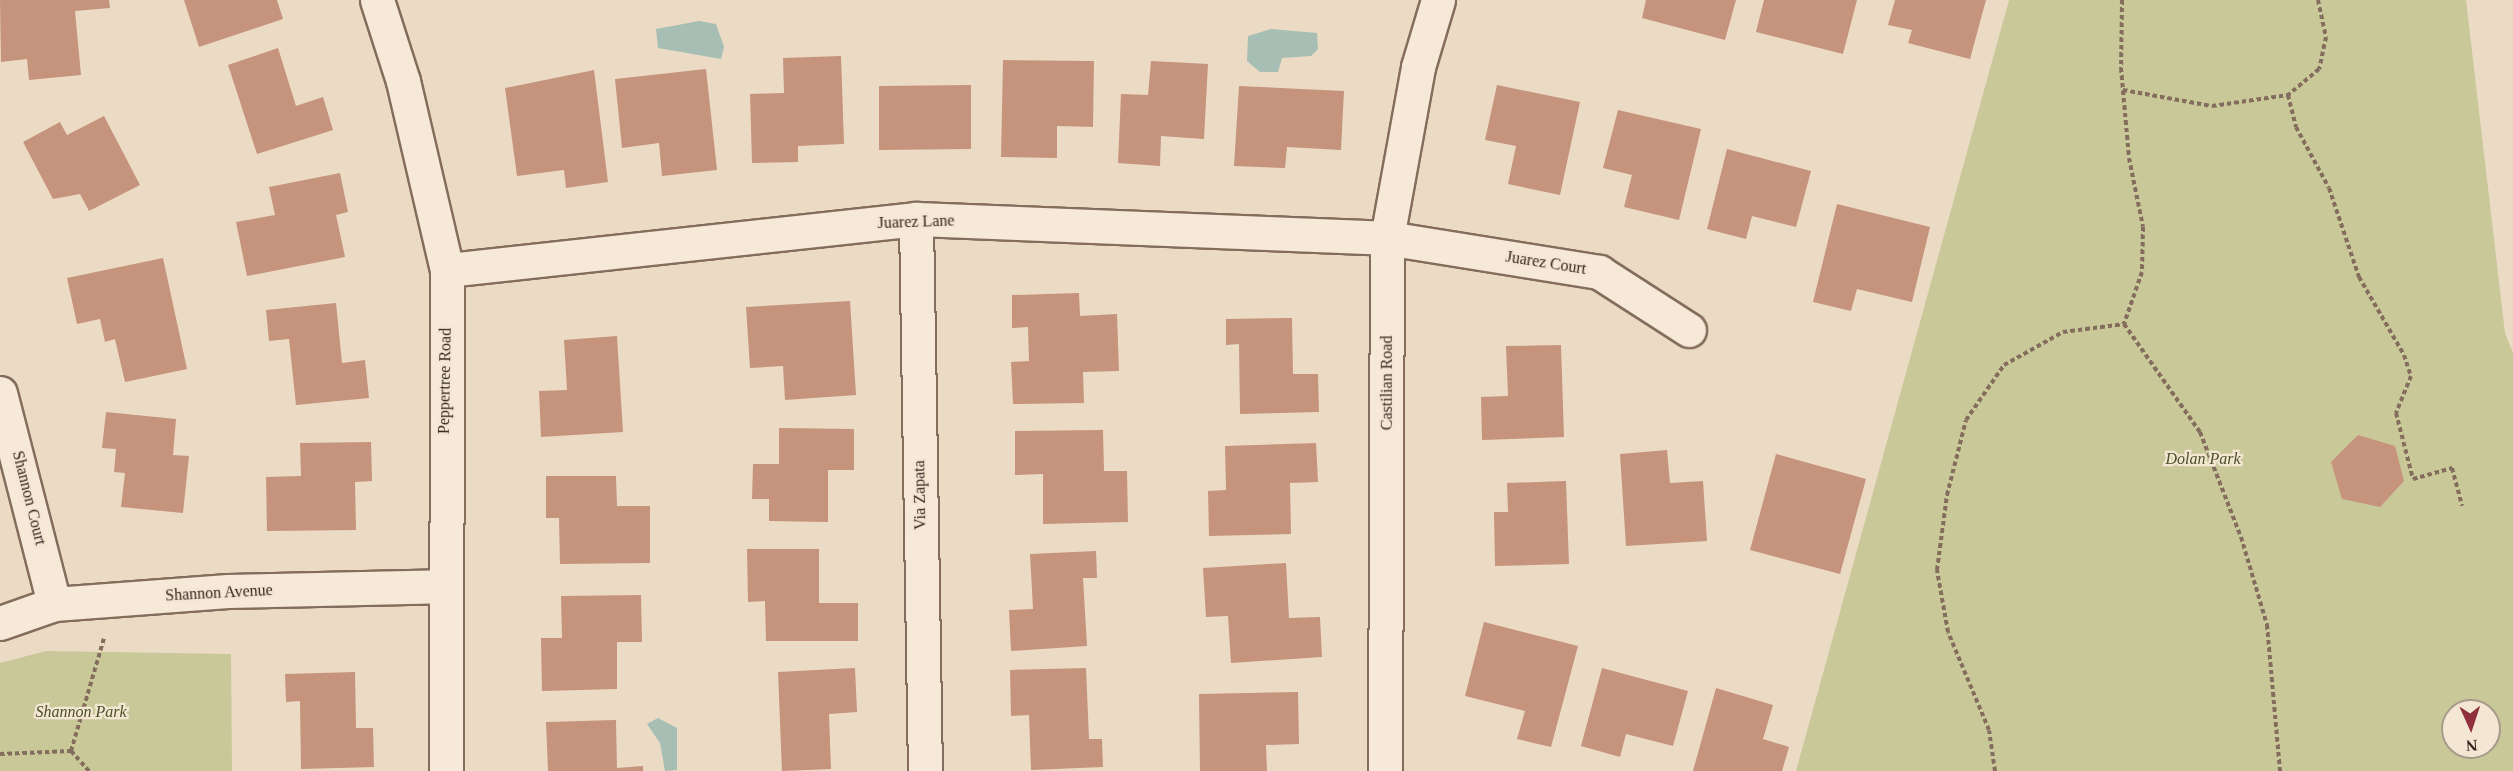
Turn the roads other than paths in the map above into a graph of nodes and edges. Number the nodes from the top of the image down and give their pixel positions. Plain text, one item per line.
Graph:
1 (377, 0) edge
2 (1438, 0) edge
3 (916, 219) junction
4 (1388, 238) junction
5 (447, 270) junction
6 (1689, 330) dead end
7 (0, 393) edge
8 (442, 586) junction
9 (54, 604) junction
10 (0, 623) edge
11 (446, 771) edge
12 (925, 771) edge
13 (1385, 771) edge

1 - 5 street, Peppertree Road
2 - 4 street, Castilian Road
3 - 4 street, Juarez Lane
3 - 5 street, Juarez Lane
3 - 12 street, Via Zapata
4 - 6 street, Juarez Court
4 - 13 street, Castilian Road
5 - 8 street, Peppertree Road
7 - 9 street, Shannon Court
8 - 9 street, Shannon Avenue
8 - 11 street, Peppertree Road
9 - 10 street, Shannon Avenue

